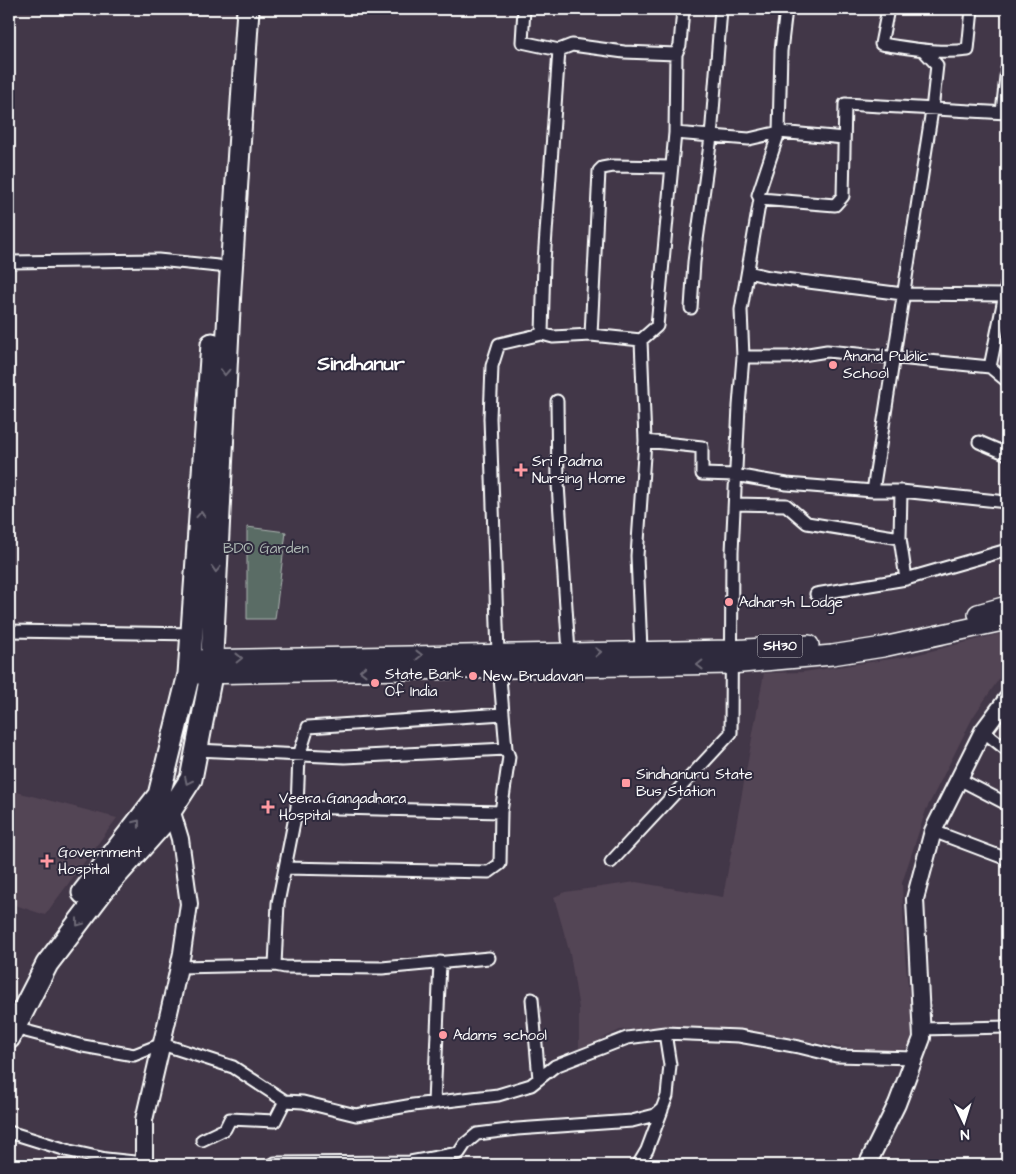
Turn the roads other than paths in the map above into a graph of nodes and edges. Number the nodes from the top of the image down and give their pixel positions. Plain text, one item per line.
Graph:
1 (235, 9) edge
2 (248, 9) edge
3 (524, 9) edge
4 (683, 9) edge
5 (721, 9) edge
6 (786, 9) edge
7 (888, 9) edge
8 (972, 9) edge
9 (560, 50) junction
10 (923, 50) junction
11 (676, 54) junction
12 (1007, 68) edge
13 (932, 110) junction
14 (1005, 112) edge
15 (779, 132) junction
16 (675, 133) junction
17 (711, 137) junction
18 (844, 138) junction
19 (671, 167) junction
20 (760, 199) junction
21 (9, 262) edge
22 (218, 266) junction
23 (748, 272) junction
24 (1006, 289) edge
25 (903, 294) junction
26 (691, 308) dead end
27 (542, 334) junction
28 (592, 335) junction
29 (641, 340) junction
30 (743, 357) junction
31 (894, 358) junction
32 (990, 367) junction
33 (1007, 381) edge
34 (557, 401) dead end
35 (644, 441) junction
36 (979, 442) dead end
37 (1007, 454) edge
38 (735, 475) junction
39 (873, 491) junction
40 (900, 492) junction
41 (1007, 502) edge
42 (735, 504) junction
43 (900, 538) junction
44 (1007, 550) edge
45 (906, 579) junction
46 (816, 594) dead end
47 (1007, 606) edge
48 (1007, 620) edge
49 (9, 632) edge
50 (203, 634) junction
51 (641, 650) junction
52 (570, 653) junction
53 (731, 657) junction
54 (499, 661) junction
55 (212, 666) junction
56 (190, 667) junction
57 (1007, 701) edge
58 (502, 714) junction
59 (983, 731) junction
60 (506, 749) junction
61 (196, 750) junction
62 (1007, 750) edge
63 (298, 756) junction
64 (959, 779) junction
65 (165, 802) junction
66 (1007, 804) edge
67 (297, 807) junction
68 (501, 812) junction
69 (933, 831) junction
70 (1007, 859) edge
71 (611, 862) dead end
72 (285, 868) junction
73 (489, 958) dead end
74 (440, 962) junction
75 (275, 965) junction
76 (179, 967) junction
77 (532, 1000) dead end
78 (9, 1006) edge
79 (1007, 1027) edge
80 (921, 1028) junction
81 (11, 1033) edge
82 (665, 1033) junction
83 (162, 1044) junction
84 (915, 1058) junction
85 (539, 1079) junction
86 (285, 1101) junction
87 (434, 1103) junction
88 (662, 1109) junction
89 (9, 1132) edge
90 (202, 1140) dead end
91 (106, 1162) edge
92 (144, 1164) edge
93 (410, 1164) edge
94 (272, 1165) edge
95 (638, 1165) edge
96 (867, 1165) edge

1 - 22 highway
2 -> 50 highway
3 - 9 street
4 - 11 street
5 - 17 street
6 - 15 street
7 - 10 street
8 - 10 street
9 - 11 street
9 - 27 street
10 - 13 street
11 - 16 street
12 - 14 street
13 - 14 street
13 - 18 street
13 - 25 street
15 - 17 street
15 - 18 street
15 - 20 street
16 - 17 street
16 - 19 street
17 - 26 street
18 - 20 street
19 - 28 street
19 - 29 street
20 - 23 street
21 - 22 street
50 -> 22 highway
23 - 25 street
23 - 30 street
24 - 25 street
24 - 32 street
25 - 31 street
27 - 28 street
27 - 54 street
28 - 29 street
29 - 35 street
30 - 31 street
30 - 38 street
31 - 32 street
31 - 39 street
32 - 33 street
34 - 52 street
35 - 38 street
35 - 51 street
36 - 37 street
38 - 39 street
38 - 42 street
39 - 40 street
40 - 41 street
40 - 43 street
42 - 43 street
42 - 53 street
43 - 45 street
44 - 45 street
45 - 46 street
47 - 53 main road, SH30
48 - 53 main road
49 - 50 street
50 - 55 highway
50 - 56 highway
52 -> 51 main road, SH30
51 - 53 main road, SH30
52 - 54 main road, SH30
53 -> 54 main road
53 - 71 street
54 - 55 main road, SH30
54 - 58 street
55 - 56 main road, SH30
55 - 61 highway
56 - 65 highway
57 - 59 street
58 - 60 street
58 - 63 street
59 - 62 street
59 - 64 street
60 - 63 street
60 - 68 street
61 - 63 street
61 -> 65 highway
63 - 67 street
64 - 66 street
64 - 69 street
65 - 76 street
78 -> 65 highway
65 -> 81 highway
67 - 68 street
67 - 72 street
68 - 72 street
69 - 70 street
69 - 80 street
72 - 75 street
73 - 74 street
74 - 75 street
74 - 87 street
75 - 76 street
76 - 83 street
77 - 85 street
79 - 80 street
80 - 84 street
81 - 83 street
82 - 84 street
82 - 85 street
82 - 88 street
83 - 86 street
83 - 92 street
84 - 96 street
85 - 87 street
86 - 87 street
86 - 90 street
88 - 93 street
88 - 95 street
89 - 91 street
91 - 92 street
93 - 94 street

